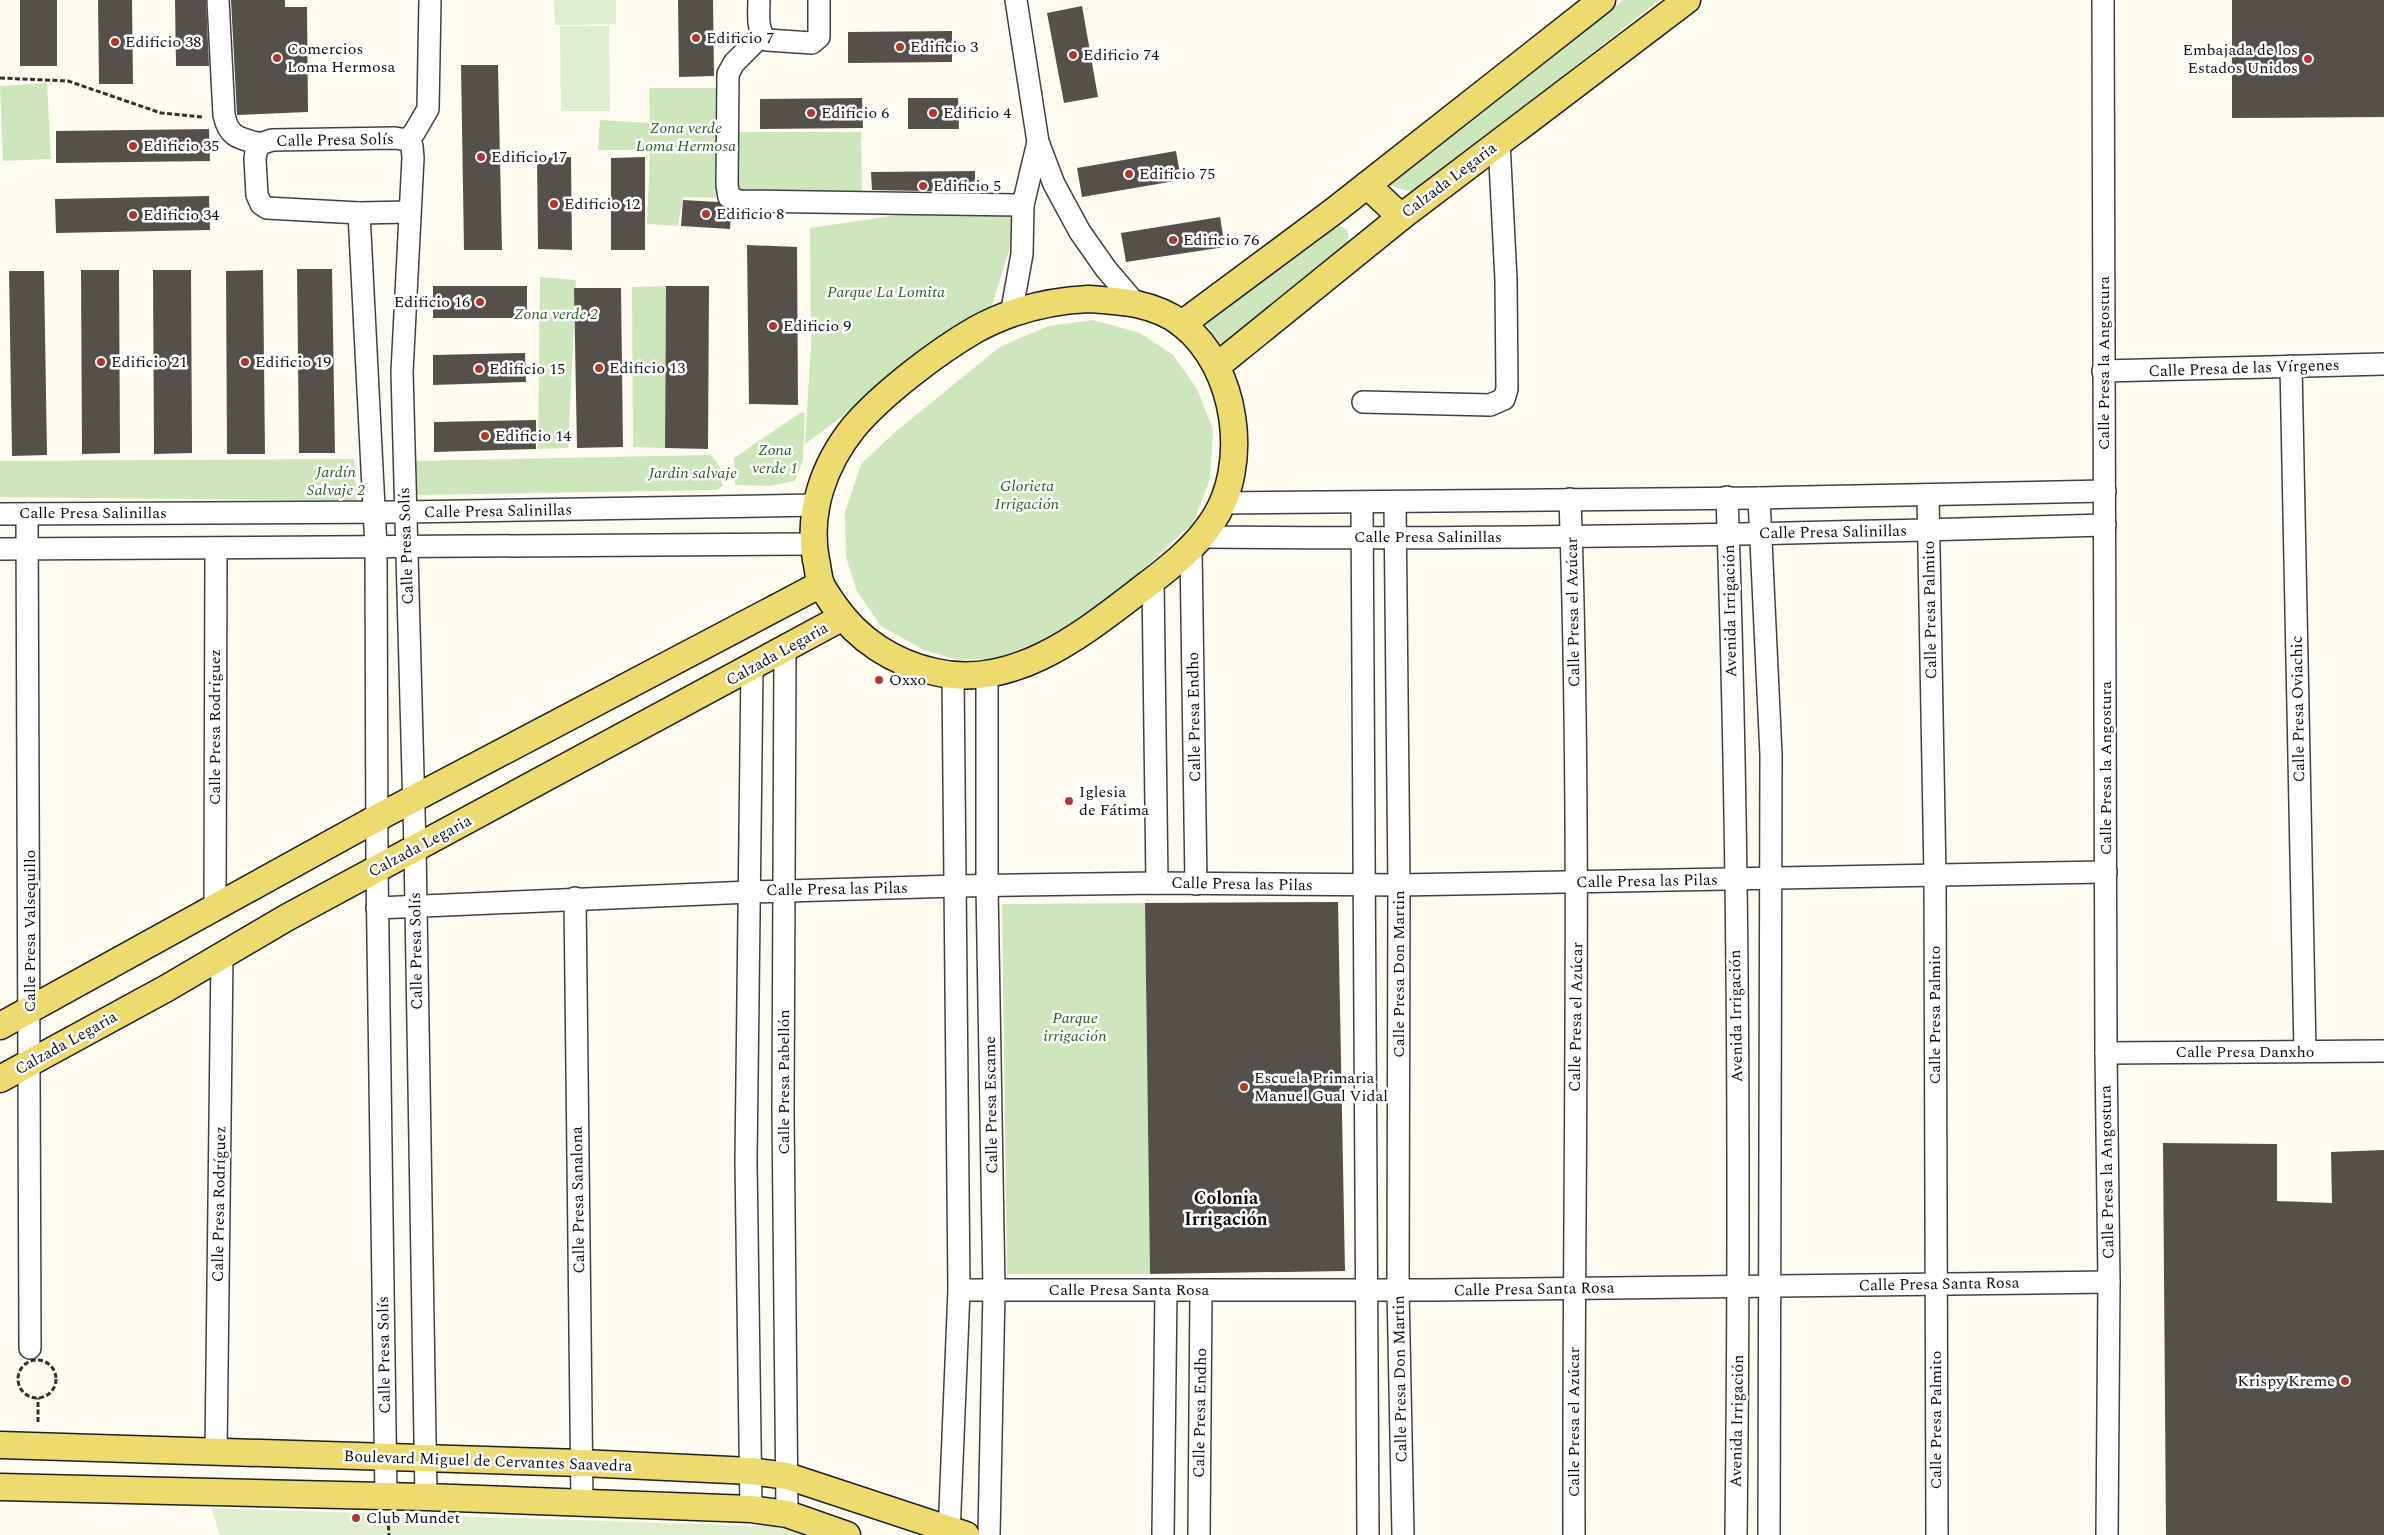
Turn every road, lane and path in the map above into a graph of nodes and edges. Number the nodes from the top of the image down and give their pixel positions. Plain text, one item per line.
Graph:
1 (218, 0) edge
2 (430, 0) edge
3 (759, 0) edge
4 (819, 0) edge
5 (1016, 0) edge
6 (1602, 0) edge
7 (1687, 0) edge
8 (2103, 0) edge
9 (761, 36) junction
10 (0, 78) edge
11 (224, 115) junction
12 (407, 140) junction
13 (1038, 142) junction
14 (1499, 142) junction
15 (260, 144) junction
16 (1367, 185) junction
17 (1023, 205) junction
18 (409, 212) junction
19 (359, 213) junction
20 (1401, 217) junction
21 (1135, 303) junction
22 (1011, 315) junction
23 (1182, 324) junction
24 (2384, 364) edge
25 (1216, 366) junction
26 (2291, 366) junction
27 (2104, 371) junction
28 (1363, 402) dead end
29 (2105, 491) junction
30 (1928, 495) junction
31 (1728, 498) junction
32 (1759, 498) junction
33 (1570, 499) junction
34 (1223, 503) junction
35 (1362, 503) junction
36 (1395, 503) junction
37 (816, 506) junction
38 (374, 512) junction
39 (404, 512) junction
40 (0, 514) edge
41 (27, 514) junction
42 (2105, 526) junction
43 (1929, 530) junction
44 (1729, 532) junction
45 (1760, 534) junction
46 (1571, 536) junction
47 (1361, 538) junction
48 (1394, 538) junction
49 (1196, 543) junction
50 (813, 544) junction
51 (407, 546) junction
52 (376, 547) junction
53 (28, 548) junction
54 (216, 548) junction
55 (0, 549) edge
56 (1153, 580) junction
57 (821, 584) junction
58 (843, 617) junction
59 (785, 650) junction
60 (752, 668) junction
61 (987, 675) junction
62 (954, 676) junction
63 (414, 800) junction
64 (377, 818) junction
65 (415, 848) junction
66 (377, 869) junction
67 (2106, 872) junction
68 (1935, 876) junction
69 (1770, 878) junction
70 (1735, 879) junction
71 (1157, 883) junction
72 (1578, 883) junction
73 (1196, 884) junction
74 (1364, 885) junction
75 (956, 886) junction
76 (988, 886) junction
77 (1399, 886) junction
78 (785, 890) junction
79 (750, 892) junction
80 (575, 898) junction
81 (415, 904) junction
82 (215, 906) junction
83 (378, 908) junction
84 (222, 968) junction
85 (31, 1009) junction
86 (0, 1026) edge
87 (2304, 1051) junction
88 (2384, 1051) edge
89 (2106, 1053) junction
90 (31, 1062) junction
91 (0, 1079) edge
92 (2109, 1282) junction
93 (1770, 1285) junction
94 (1936, 1285) junction
95 (1739, 1287) junction
96 (1573, 1288) junction
97 (1366, 1289) junction
98 (1398, 1289) junction
99 (959, 1290) junction
100 (994, 1290) junction
101 (1166, 1291) junction
102 (1201, 1291) junction
103 (30, 1354) junction
104 (0, 1445) edge
105 (216, 1452) junction
106 (385, 1458) junction
107 (427, 1459) junction
108 (582, 1463) junction
109 (752, 1471) junction
110 (787, 1476) junction
111 (0, 1487) edge
112 (386, 1496) junction
113 (426, 1497) junction
114 (582, 1502) junction
115 (751, 1509) junction
116 (787, 1514) junction
117 (955, 1533) edge
118 (848, 1535) edge
119 (989, 1535) edge
120 (1163, 1535) edge
121 (1199, 1535) edge
122 (1368, 1535) edge
123 (1403, 1535) edge
124 (1574, 1535) edge
125 (1736, 1535) edge
126 (1769, 1535) edge
127 (1937, 1535) edge
128 (2106, 1535) edge

1 - 11 street
2 - 12 street
3 - 9 street
4 - 9 street
5 - 13 street
6 - 16 main road
7 - 14 main road, Calzada Legaria
8 - 27 street, Calle Presa la Angostura
9 - 17 street
10 - 11 path
11 - 15 street
12 - 15 street, Calle Presa Solís
12 - 18 street, Calle Presa Solís
13 - 17 street
13 - 21 street
14 - 20 main road, Calzada Legaria
14 - 28 street
15 - 19 street, Calle Presa Solís
16 - 20 main road
16 - 23 main road
17 - 22 street
18 - 19 street
18 - 39 street, Calle Presa Solís
19 - 38 street, Calle Presa Solís
20 - 25 main road, Calzada Legaria
21 - 22 main road
21 - 23 main road
22 - 37 main road
23 - 25 main road
24 - 26 street, Calle Presa de las Vírgenes
25 - 34 main road
26 - 27 street, Calle Presa de las Vírgenes
26 - 87 street, Calle Presa Oviachic
27 - 29 street, Calle Presa la Angostura
29 - 30 street
29 - 42 street, Calle Presa la Angostura
30 - 32 street
30 - 43 street, Calle Presa Palmito
31 - 32 street
31 - 33 street
31 - 44 street, Avenida Irrigación
32 - 45 street, Avenida Irrigación
33 - 36 street
33 - 46 street, Calle Presa el Azúcar
34 - 35 street
34 - 49 main road
35 - 36 street
35 - 47 street, Calle Presa Don Martin
36 - 48 street, Calle Presa Don Martin
37 - 39 street, Calle Presa Salinillas
37 - 50 main road
38 - 39 street, Calle Presa Salinillas
38 - 41 street, Calle Presa Salinillas
38 - 52 street, Calle Presa Solís
39 - 51 street, Calle Presa Solís
40 - 41 street, Calle Presa Salinillas
41 - 53 street, Calle Presa Valsequillo
42 - 43 street, Calle Presa Salinillas
42 - 67 street, Calle Presa la Angostura
43 - 45 street, Calle Presa Salinillas
43 - 68 street, Calle Presa Palmito
44 - 45 street, Calle Presa Salinillas
44 - 46 street, Calle Presa Salinillas
44 - 70 street, Avenida Irrigación
45 - 69 street, Avenida Irrigación
46 - 48 street, Calle Presa Salinillas
46 - 72 street, Calle Presa el Azúcar
47 - 48 street, Calle Presa Salinillas
47 - 49 street, Calle Presa Salinillas
47 - 74 street, Calle Presa Don Martin
48 - 77 street, Calle Presa Don Martin
49 - 56 main road
49 - 73 street, Calle Presa Endho
50 - 51 street, Calle Presa Salinillas
50 - 57 main road
51 - 52 street, Calle Presa Salinillas
51 - 63 street, Calle Presa Solís
52 - 54 street, Calle Presa Salinillas
52 - 64 street, Calle Presa Solís
53 - 54 street, Calle Presa Salinillas
53 - 55 street, Calle Presa Salinillas
53 - 85 street, Calle Presa Valsequillo
54 - 82 street, Calle Presa Rodríguez
56 - 61 main road
56 - 71 street
57 - 58 main road
57 - 63 main road
58 - 59 main road, Calzada Legaria
58 - 62 main road
59 - 60 main road, Calzada Legaria
59 - 78 street, Calle Presa Pabellón
60 - 65 main road, Calzada Legaria
60 - 79 street
61 - 62 main road
61 - 76 street, Calle Presa Escame
62 - 75 street, Calle Presa Escame
63 - 64 main road
63 - 65 street, Calle Presa Solís
64 - 66 street, Calle Presa Solís
64 - 82 main road
65 - 66 main road, Calzada Legaria
65 - 81 street, Calle Presa Solís
66 - 83 street, Calle Presa Solís
66 - 84 main road, Calzada Legaria
67 - 68 street, Calle Presa las Pilas
67 - 89 street, Calle Presa la Angostura
68 - 69 street, Calle Presa las Pilas
68 - 94 street, Calle Presa Palmito
69 - 70 street, Calle Presa las Pilas
69 - 93 street, Avenida Irrigación
70 - 72 street, Calle Presa las Pilas
70 - 95 street, Avenida Irrigación
71 - 73 street, Calle Presa las Pilas
71 - 76 street, Calle Presa las Pilas
72 - 77 street, Calle Presa las Pilas
72 - 96 street, Calle Presa el Azúcar
73 - 74 street, Calle Presa las Pilas
74 - 77 street, Calle Presa las Pilas
74 - 97 street, Calle Presa Don Martin
75 - 76 street, Calle Presa las Pilas
75 - 78 street, Calle Presa las Pilas
75 - 99 street, Calle Presa Escame
76 - 100 street, Calle Presa Escame
77 - 98 street, Calle Presa Don Martin
78 - 79 street, Calle Presa las Pilas
78 - 110 street, Calle Presa Pabellón
79 - 80 street, Calle Presa las Pilas
79 - 109 street
80 - 81 street, Calle Presa las Pilas
80 - 108 street, Calle Presa Sanalona
81 - 83 street, Calle Presa las Pilas
81 - 107 street, Calle Presa Solís
82 - 85 main road
83 - 106 street, Calle Presa Solís
84 - 90 main road, Calzada Legaria
84 - 105 street, Calle Presa Rodríguez
85 - 86 main road
85 - 90 street, Calle Presa Valsequillo
87 - 88 street, Calle Presa Danxho
87 - 89 street, Calle Presa Danxho
89 - 92 street, Calle Presa la Angostura
90 - 91 main road, Calzada Legaria
90 - 103 street, Calle Presa Valsequillo
92 - 94 street, Calle Presa Santa Rosa
92 - 128 street, Calle Presa la Angostura
93 - 94 street, Calle Presa Santa Rosa
93 - 95 street, Calle Presa Santa Rosa
93 - 126 street, Avenida Irrigación
94 - 127 street, Calle Presa Palmito
95 - 96 street, Calle Presa Santa Rosa
95 - 125 street, Avenida Irrigación
96 - 98 street, Calle Presa Santa Rosa
96 - 124 street, Calle Presa el Azúcar
97 - 98 street, Calle Presa Santa Rosa
97 - 102 street, Calle Presa Santa Rosa
97 - 122 street, Calle Presa Don Martin
98 - 123 street, Calle Presa Don Martin
99 - 100 street, Calle Presa Santa Rosa
99 - 117 street, Calle Presa Escame
100 - 101 street, Calle Presa Santa Rosa
100 - 119 street, Calle Presa Escame
101 - 102 street, Calle Presa Santa Rosa
101 - 120 street
102 - 121 street, Calle Presa Endho
103 - 103 path
104 - 105 main road, Boulevard Miguel de Cervantes Saavedra
105 - 106 main road, Boulevard Miguel de Cervantes Saavedra
106 - 107 main road, Boulevard Miguel de Cervantes Saavedra
106 - 112 street, Calle Presa Solís
107 - 108 main road, Boulevard Miguel de Cervantes Saavedra
107 - 113 street, Calle Presa Solís
108 - 109 main road, Boulevard Miguel de Cervantes Saavedra
108 - 114 street, Calle Presa Sanalona
109 - 110 main road, Boulevard Miguel de Cervantes Saavedra
109 - 115 street
110 - 116 street, Calle Presa Pabellón
110 - 117 main road, Boulevard Miguel de Cervantes Saavedra
111 - 112 main road
112 - 113 main road
113 - 114 main road
114 - 115 main road
115 - 116 main road
116 - 118 main road

